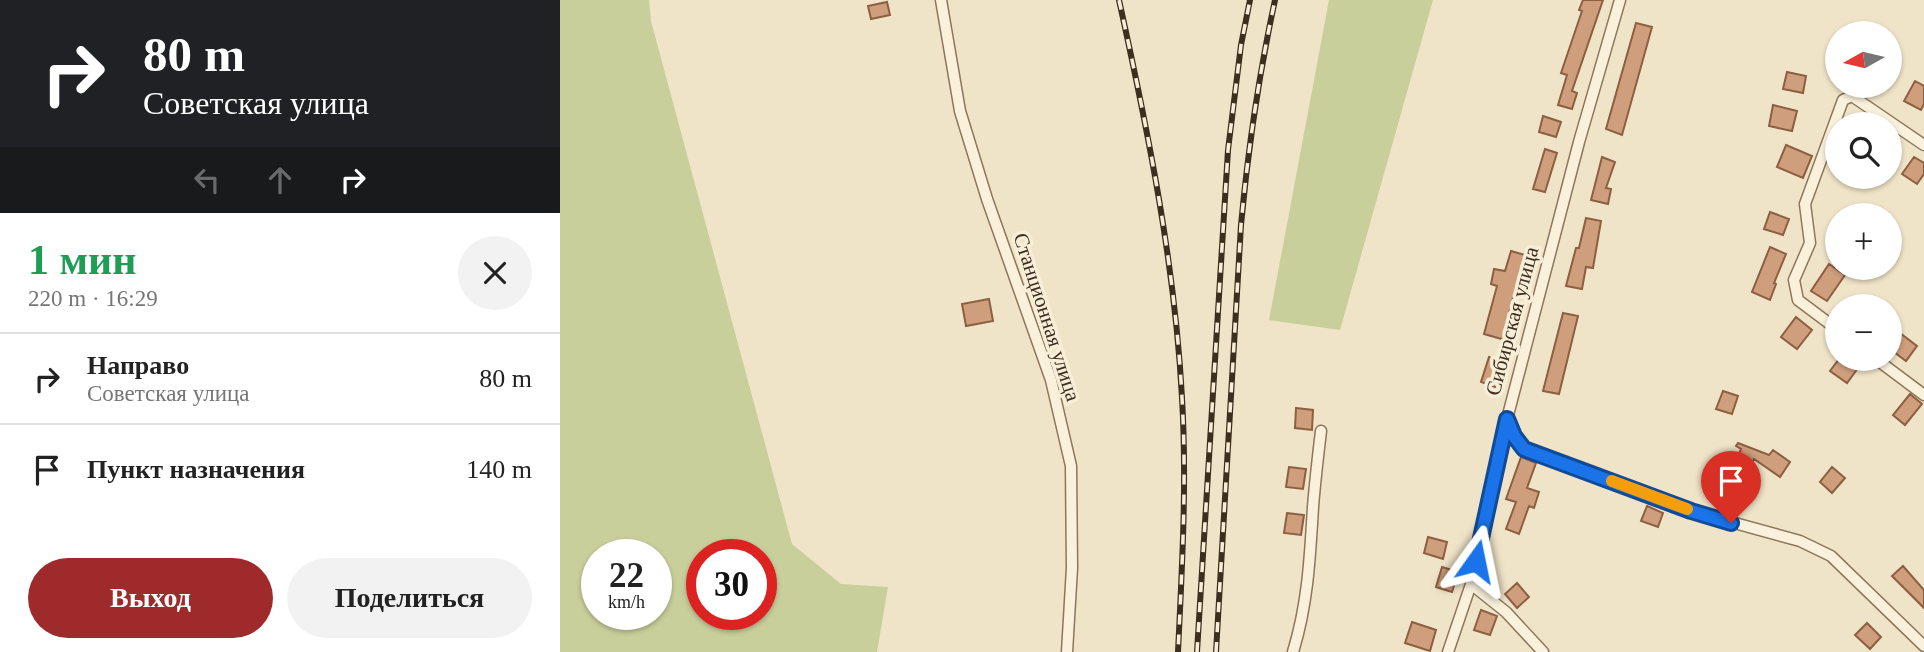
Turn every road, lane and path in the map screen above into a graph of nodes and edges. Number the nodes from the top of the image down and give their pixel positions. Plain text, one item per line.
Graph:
1 (941, 0) edge
2 (1620, 0) edge
3 (1924, 145) edge
4 (1825, 320) edge
5 (1892, 371) edge
6 (1924, 395) edge
7 (1507, 419) junction
8 (1321, 431) dead end
9 (1471, 584) junction
10 (1924, 646) edge
11 (1066, 652) edge
12 (1293, 652) edge
13 (1448, 652) edge
14 (1543, 652) edge

1 - 11 street, Станционная улица
2 - 7 street, Сибирская улица
3 - 4 street
5 - 6 street
7 - 9 street, Сибирская улица
7 - 10 street
8 - 12 street
9 - 13 street, Сибирская улица
9 - 14 street

